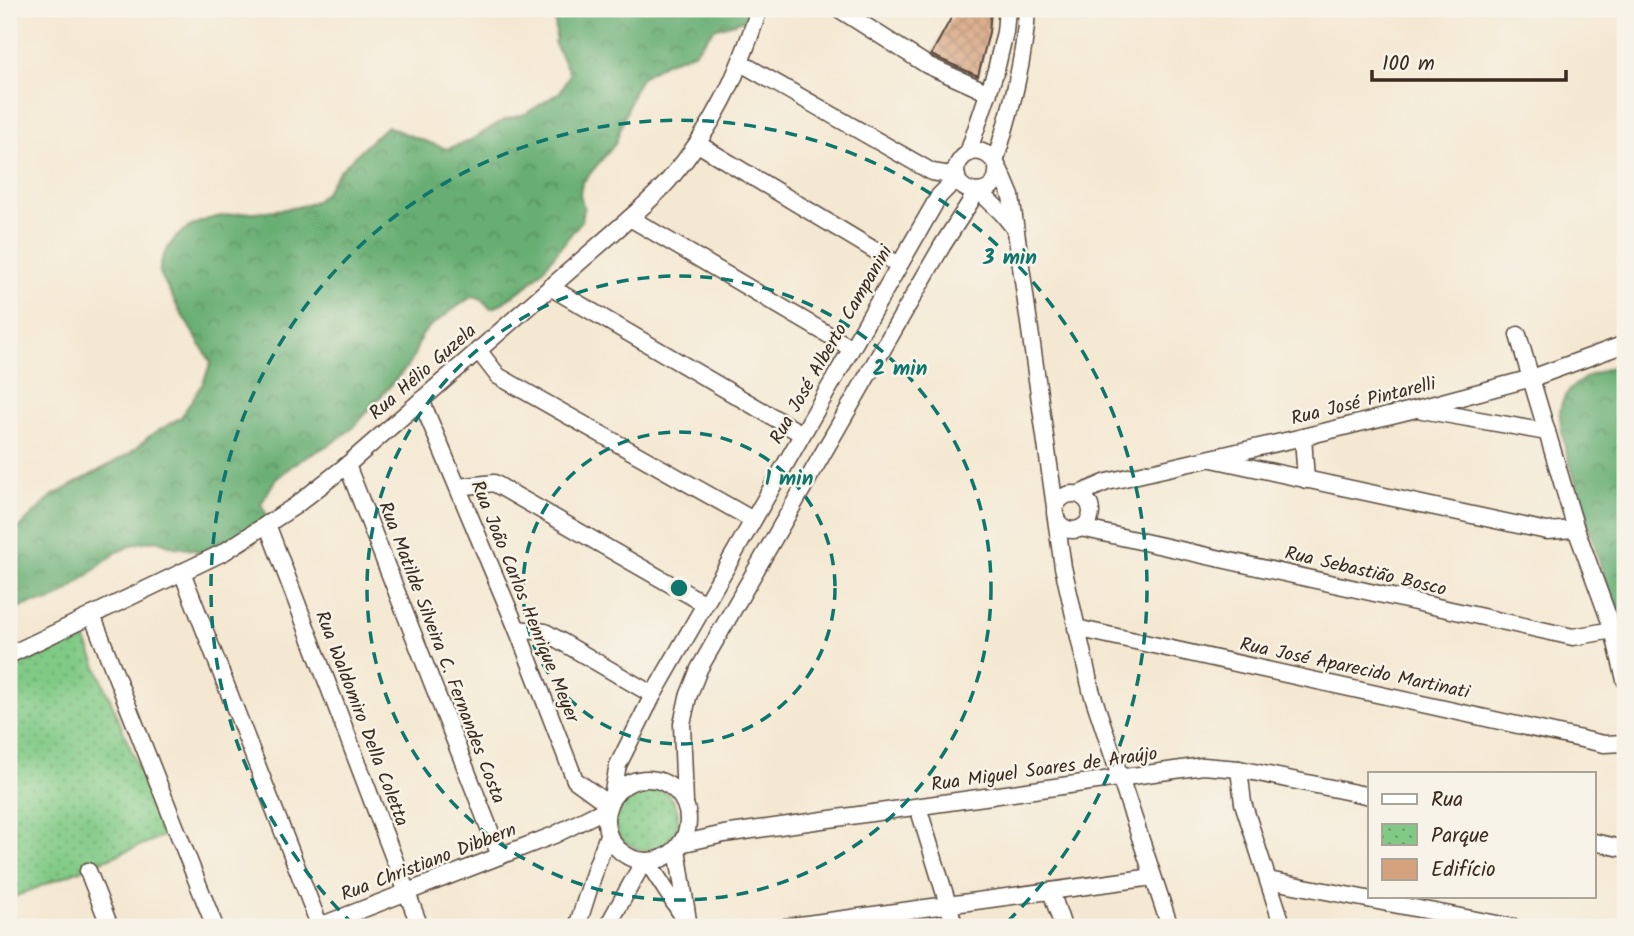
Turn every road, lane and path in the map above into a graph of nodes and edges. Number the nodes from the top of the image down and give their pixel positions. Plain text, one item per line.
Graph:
1 (759, 9) edge
2 (839, 9) edge
3 (1007, 9) edge
4 (1027, 9) edge
5 (741, 63) junction
6 (989, 93) junction
7 (698, 144) junction
8 (968, 153) junction
9 (996, 164) junction
10 (957, 177) junction
11 (978, 192) junction
12 (630, 218) junction
13 (1016, 231) junction
14 (899, 265) junction
15 (550, 287) junction
16 (1518, 335) dead end
17 (1625, 344) edge
18 (851, 348) junction
19 (478, 350) junction
20 (1532, 378) junction
21 (421, 400) junction
22 (1416, 409) junction
23 (1547, 432) junction
24 (802, 434) junction
25 (1303, 437) junction
26 (1047, 457) junction
27 (1206, 458) junction
28 (347, 465) junction
29 (1306, 480) junction
30 (458, 487) junction
31 (1080, 496) junction
32 (1055, 513) junction
33 (753, 520) junction
34 (267, 524) junction
35 (1081, 527) junction
36 (1576, 529) junction
37 (1063, 567) junction
38 (181, 572) junction
39 (705, 604) junction
40 (92, 615) junction
41 (1076, 628) junction
42 (517, 629) junction
43 (1612, 630) junction
44 (9, 654) edge
45 (1625, 680) edge
46 (653, 695) junction
47 (1625, 743) edge
48 (1239, 769) junction
49 (1120, 778) junction
50 (1368, 796) edge
51 (609, 803) junction
52 (686, 807) junction
53 (918, 807) junction
54 (607, 832) junction
55 (724, 834) junction
56 (554, 835) junction
57 (1596, 842) edge
58 (679, 847) junction
59 (1625, 849) edge
60 (500, 856) junction
61 (645, 862) junction
62 (88, 872) dead end
63 (1153, 877) junction
64 (1268, 880) junction
65 (1051, 891) junction
66 (407, 892) junction
67 (948, 906) junction
68 (110, 927) edge
69 (215, 927) edge
70 (319, 927) edge
71 (420, 927) edge
72 (577, 927) edge
73 (607, 927) edge
74 (689, 927) edge
75 (785, 927) edge
76 (955, 927) edge
77 (1063, 927) edge
78 (1170, 927) edge
79 (1283, 927) edge
80 (1513, 927) edge

1 - 5 street, Rua Hélio Guzela
2 - 6 street
3 - 6 street
4 - 9 street
5 - 7 street, Rua Hélio Guzela
5 - 10 street
6 - 8 street
7 - 12 street, Rua Hélio Guzela
7 - 14 street
8 - 9 street
8 - 10 street
9 - 11 street
9 - 13 street
10 - 11 street
10 - 14 street, Rua José Alberto Campanini
11 - 13 street
11 - 52 street
12 - 15 street, Rua Hélio Guzela
12 - 18 street
13 - 26 street
14 - 18 street, Rua José Alberto Campanini
15 - 19 street, Rua Hélio Guzela
15 - 24 street
16 - 20 street
17 - 20 street, Rua José Pintarelli
18 - 24 street, Rua José Alberto Campanini
19 - 21 street, Rua Hélio Guzela
19 - 33 street
20 - 22 street, Rua José Pintarelli
20 - 23 street
21 - 28 street, Rua Hélio Guzela
21 - 30 street, Rua João Carlos Henrique Meyer
22 - 23 street
22 - 25 street, Rua José Pintarelli
23 - 36 street
24 - 33 street, Rua José Alberto Campanini
25 - 27 street, Rua José Pintarelli
25 - 29 street
26 - 31 street
26 - 32 street
27 - 29 street
27 - 31 street, Rua José Pintarelli
28 - 34 street, Rua Hélio Guzela
28 - 60 street, Rua Matilde Silveira C. Fernandes Costa
29 - 36 street
30 - 39 street
30 - 42 street, Rua João Carlos Henrique Meyer
31 - 32 street
31 - 35 street
32 - 35 street
32 - 37 street
33 - 39 street, Rua José Alberto Campanini
34 - 38 street, Rua Hélio Guzela
34 - 66 street, Rua Waldomiro Della Coletta
35 - 37 street
35 - 43 street, Rua Sebastião Bosco
36 - 43 street
37 - 41 street
38 - 40 street, Rua Hélio Guzela
38 - 70 street
39 - 46 street, Rua José Alberto Campanini
40 - 44 street, Rua Hélio Guzela
40 - 69 street
41 - 47 street, Rua José Aparecido Martinati
41 - 49 street
42 - 46 street
42 - 51 street, Rua João Carlos Henrique Meyer
43 - 45 street
46 - 51 street, Rua José Alberto Campanini
48 - 49 street, Rua Miguel Soares de Araújo
48 - 50 street, Rua Miguel Soares de Araújo
48 - 64 street
49 - 53 street, Rua Miguel Soares de Araújo
49 - 63 street
51 - 52 street
51 - 54 street
51 - 56 street, Rua Christiano Dibbern
52 - 55 street
52 - 58 street
53 - 55 street, Rua Miguel Soares de Araújo
53 - 67 street
54 - 56 street, Rua Christiano Dibbern
54 - 61 street
54 - 72 street
55 - 58 street, Rua Miguel Soares de Araújo
56 - 60 street, Rua Christiano Dibbern
57 - 59 street
58 - 61 street
58 - 74 street
60 - 66 street, Rua Christiano Dibbern
61 - 73 street
61 - 74 street
62 - 68 street
63 - 65 street
63 - 78 street
64 - 79 street
64 - 80 street
65 - 67 street
65 - 77 street
66 - 70 street, Rua Christiano Dibbern
66 - 71 street, Rua Waldomiro Della Coletta
67 - 75 street
67 - 76 street

